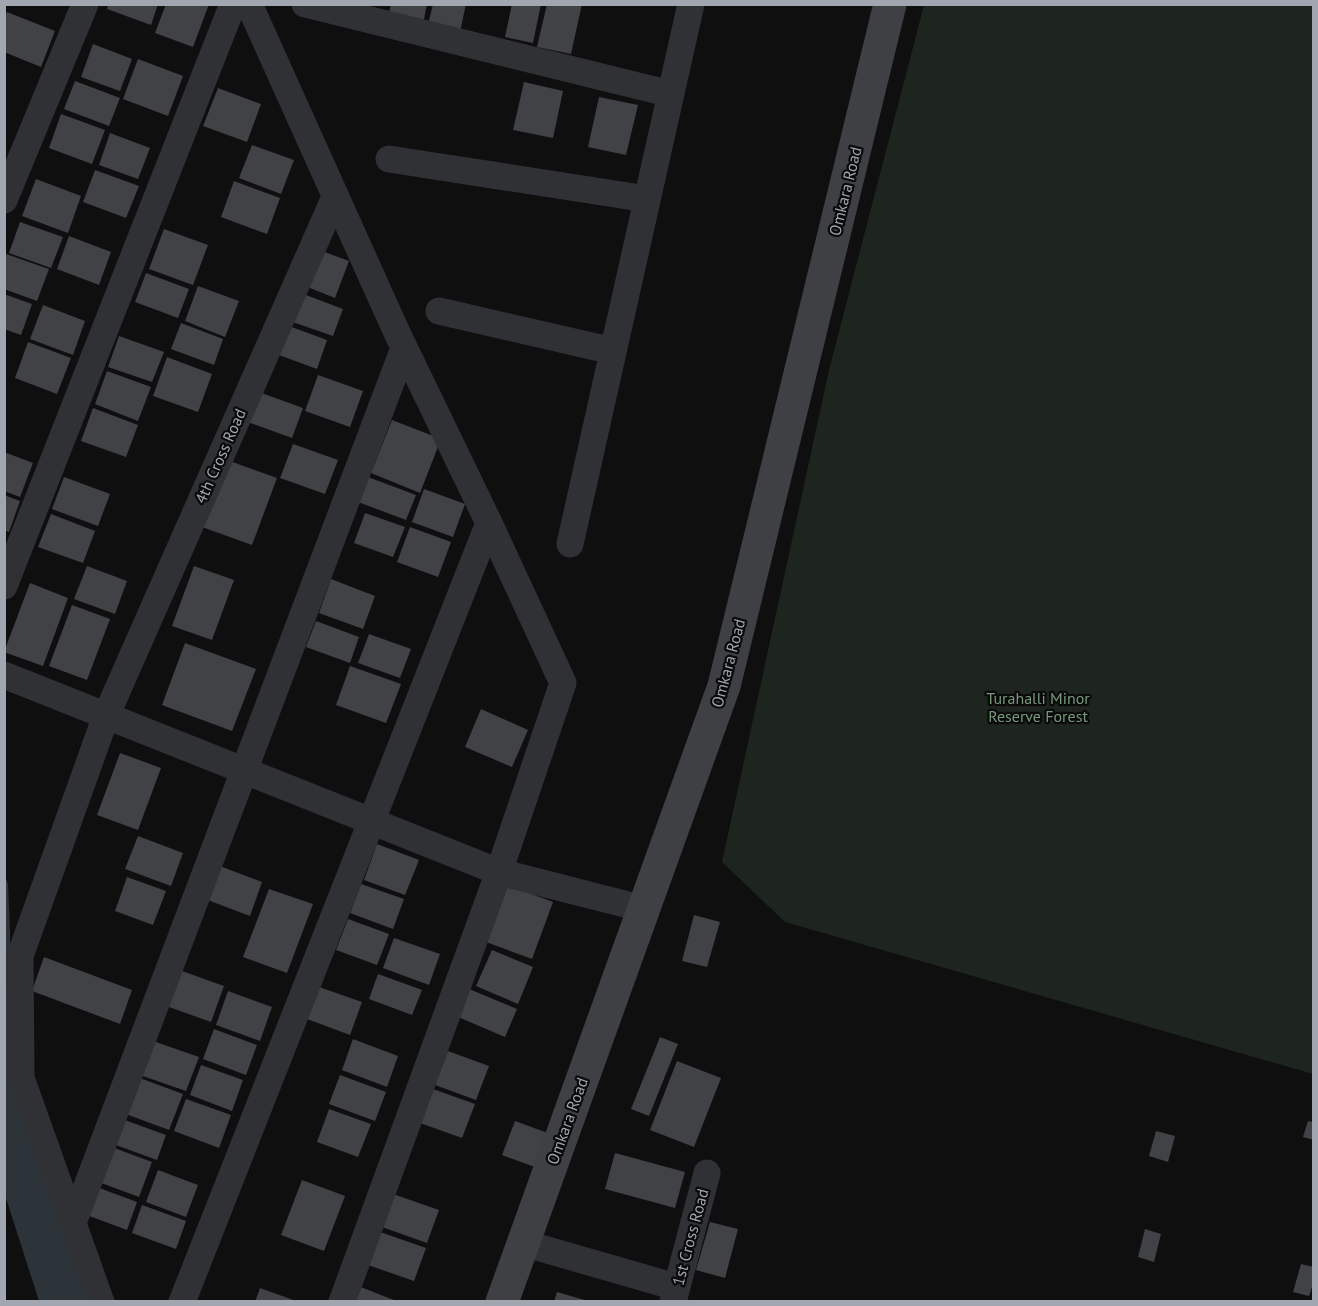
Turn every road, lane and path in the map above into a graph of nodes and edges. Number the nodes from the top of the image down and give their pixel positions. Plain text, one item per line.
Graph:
1 (85, 4) edge
2 (233, 4) edge
3 (249, 4) edge
4 (305, 4) edge
5 (691, 4) edge
6 (890, 4) edge
7 (671, 94) junction
8 (390, 159) dead end
9 (335, 197) junction
10 (647, 199) junction
11 (4, 200) edge
12 (439, 311) dead end
13 (404, 348) junction
14 (613, 351) junction
15 (489, 523) junction
16 (570, 544) dead end
17 (4, 586) edge
18 (4, 675) edge
19 (105, 716) junction
20 (243, 770) junction
21 (371, 821) junction
22 (499, 872) junction
23 (644, 909) junction
24 (707, 1173) dead end
25 (73, 1223) junction
26 (523, 1243) junction
27 (674, 1294) edge
28 (101, 1302) edge
29 (182, 1302) edge
30 (342, 1302) edge
31 (502, 1302) edge

1 - 11 street
2 - 17 street
3 - 9 street
4 - 7 street
5 - 7 street
6 - 23 street, Omkara Road
7 - 10 street
8 - 10 street
9 - 13 street
9 - 19 street, 4th Cross Road
10 - 14 street
12 - 14 street
13 - 15 street
13 - 20 street
14 - 16 street
15 - 21 street
15 - 22 street
18 - 19 street
19 - 20 street
19 - 25 street, 4th Cross Road
20 - 21 street
20 - 25 street
21 - 22 street
21 - 29 street
22 - 23 street
22 - 30 street
23 - 26 street, Omkara Road
24 - 27 street, 1st Cross Road
25 - 28 street, 4th Cross Road
26 - 27 street
26 - 31 street, Omkara Road

